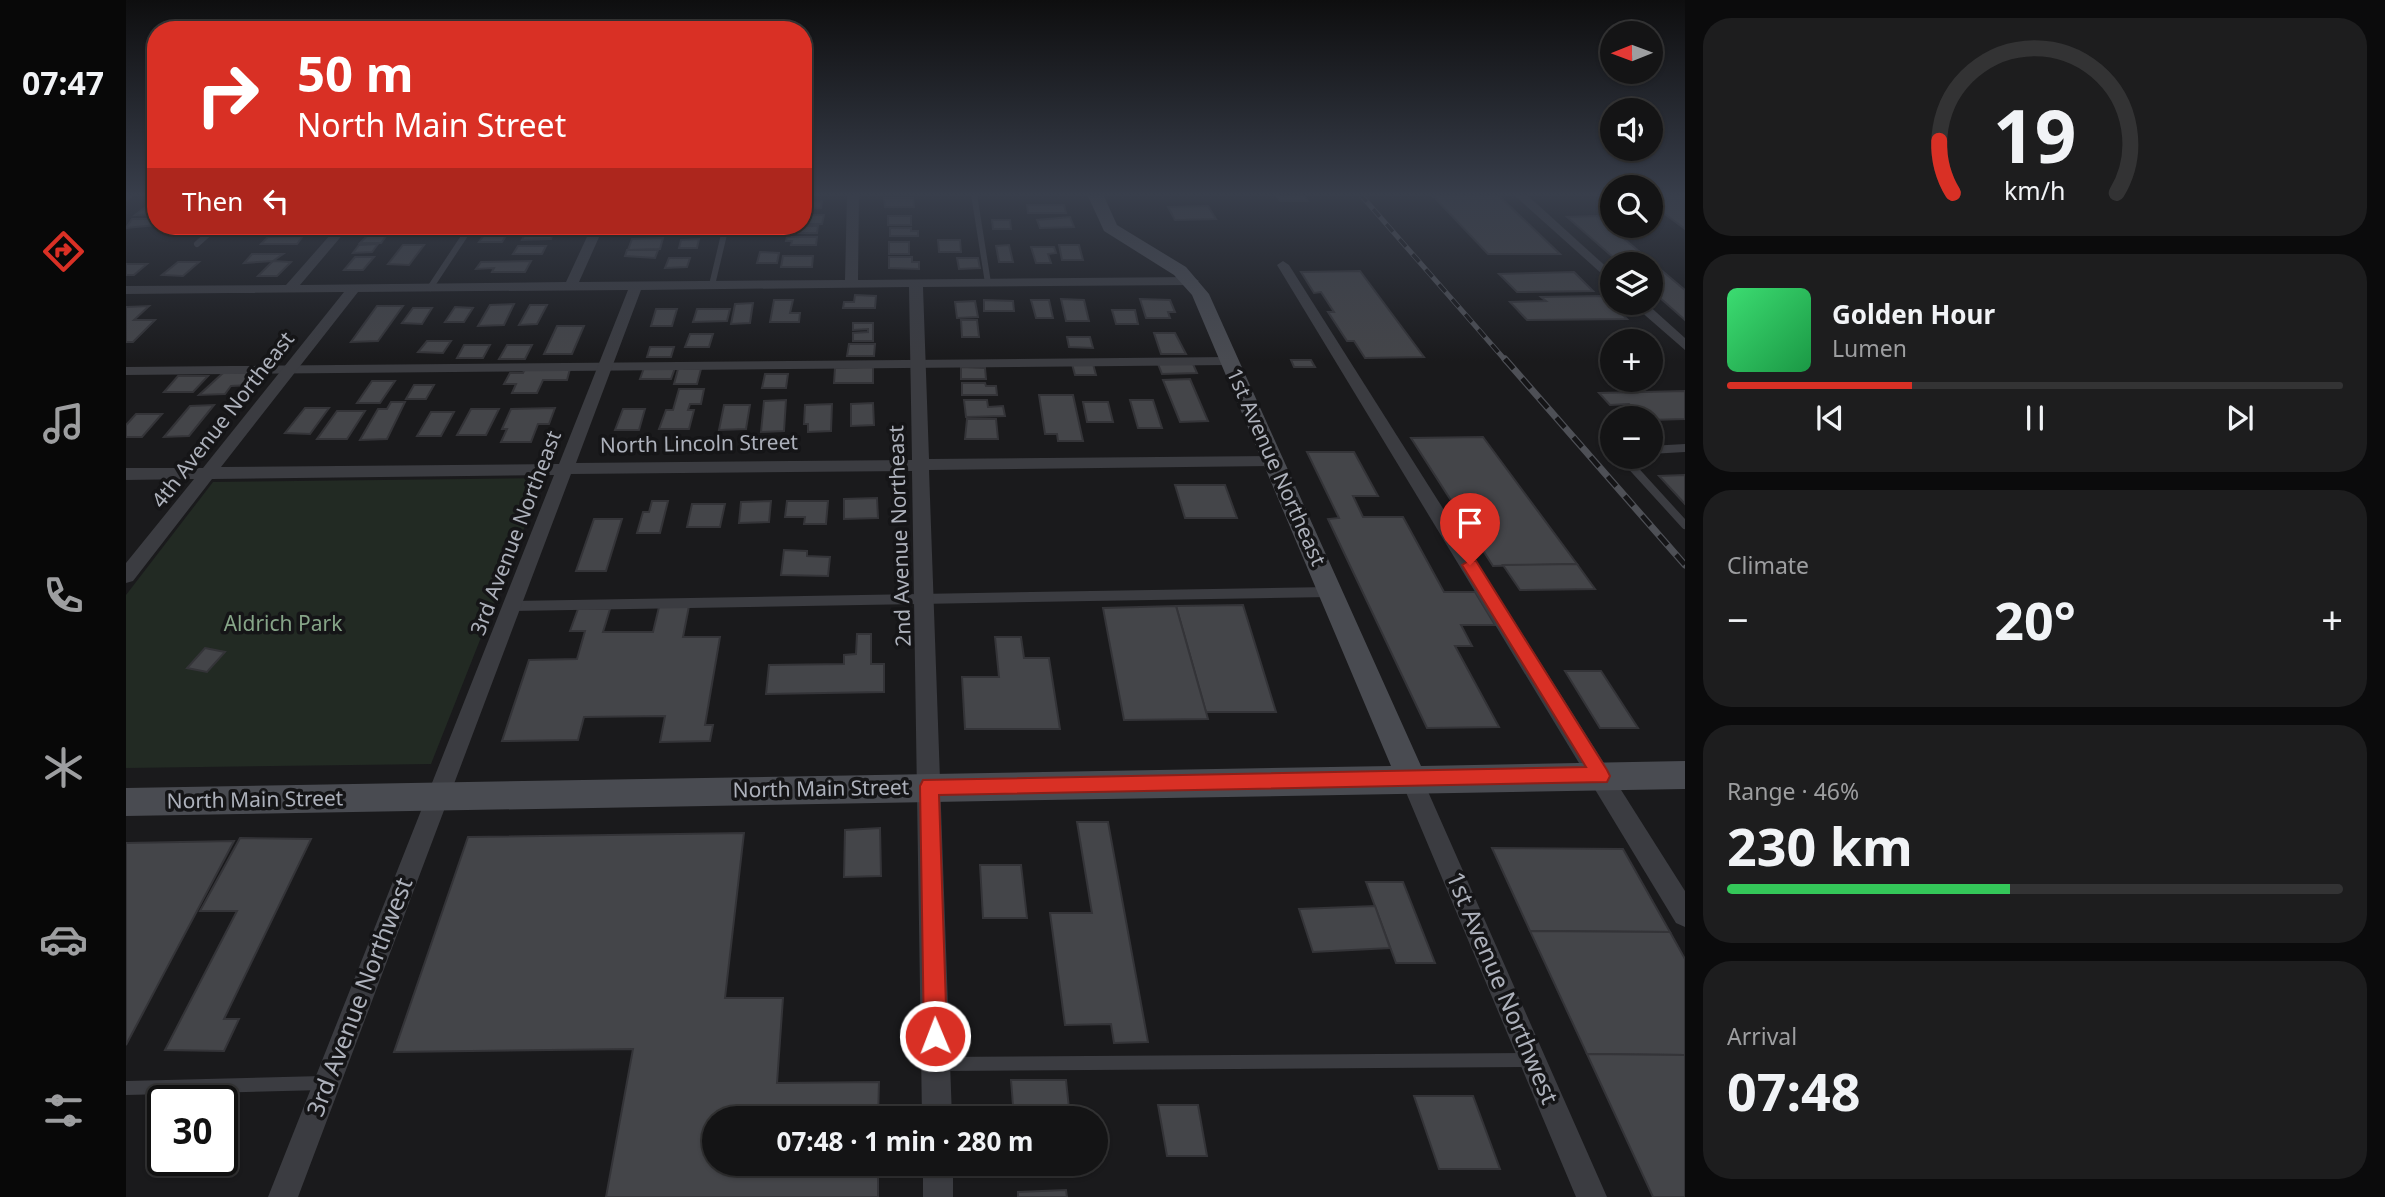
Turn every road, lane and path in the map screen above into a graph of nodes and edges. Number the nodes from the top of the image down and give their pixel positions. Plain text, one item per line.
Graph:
1 (323, 250) edge
2 (455, 250) edge
3 (587, 250) edge
4 (720, 250) edge
5 (852, 250) edge
6 (983, 250) edge
7 (1144, 250) edge
8 (1580, 250) edge
9 (1283, 265) dead end
10 (1600, 268) edge
11 (1192, 281) junction
12 (988, 283) junction
13 (851, 284) junction
14 (916, 284) junction
15 (712, 285) junction
16 (636, 286) junction
17 (570, 287) junction
18 (430, 288) junction
19 (289, 289) junction
20 (353, 289) junction
21 (126, 290) edge
22 (1651, 315) edge
23 (1685, 346) edge
24 (1229, 360) junction
25 (918, 363) junction
26 (605, 365) junction
27 (290, 369) junction
28 (126, 371) edge
29 (1685, 448) edge
30 (1663, 449) edge
31 (1273, 461) junction
32 (920, 464) junction
33 (565, 469) junction
34 (1633, 469) edge
35 (208, 473) junction
36 (126, 474) edge
37 (1685, 525) edge
38 (126, 576) edge
39 (1331, 592) junction
40 (924, 599) junction
41 (512, 606) junction
42 (1685, 775) edge
43 (1601, 776) junction
44 (1411, 778) junction
45 (929, 786) junction
46 (438, 797) junction
47 (126, 802) edge
48 (1685, 914) edge
49 (1533, 1060) junction
50 (936, 1064) junction
51 (327, 1083) junction
52 (126, 1088) edge
53 (937, 1106) edge
54 (938, 1176) edge
55 (283, 1197) edge
56 (938, 1197) edge
57 (1592, 1197) edge

1 - 19 street
2 - 18 lane
3 - 17 street
4 - 15 lane
5 - 13 street
6 - 12 lane
7 - 11 street
8 - 10 street
9 - 43 street
11 - 12 street
11 - 24 street, 1st Avenue Northeast
12 - 14 street
13 - 14 street
13 - 15 street
14 - 25 street, 2nd Avenue Northeast
15 - 16 street
16 - 17 street
16 - 26 street, 3rd Avenue Northeast
17 - 18 street
18 - 20 street
19 - 20 street
19 - 21 street
20 - 27 street, 4th Avenue Northeast
22 - 23 street
24 - 25 lane
24 - 31 street, 1st Avenue Northeast
25 - 26 lane
25 - 32 street, 2nd Avenue Northeast
26 - 27 lane
26 - 33 street, 3rd Avenue Northeast
27 - 28 lane
27 - 35 street, 4th Avenue Northeast
29 - 30 lane
31 - 32 street, North Lincoln Street
31 - 39 street, 1st Avenue Northeast
32 - 33 street, North Lincoln Street
32 - 40 street, 2nd Avenue Northeast
33 - 35 street, North Lincoln Street
33 - 41 street, 3rd Avenue Northeast
34 - 37 lane
35 - 36 street, North Lincoln Street
35 - 38 street, 4th Avenue Northeast
39 - 40 lane
39 - 44 street, 1st Avenue Northeast
40 - 41 lane
40 - 45 street, 2nd Avenue Northeast
41 - 46 street, 3rd Avenue Northeast
42 - 43 street, North Main Street
43 - 44 street, North Main Street
43 - 48 street
44 - 45 street, North Main Street
44 - 49 street, 1st Avenue Northwest
45 - 46 street, North Main Street
45 - 50 street, 2nd Avenue Northeast
46 - 47 street, North Main Street
46 - 51 street, 3rd Avenue Northwest
49 - 50 lane
49 - 57 street, 1st Avenue Northwest
50 - 53 street, 2nd Avenue Northeast
51 - 52 lane
51 - 55 street, 3rd Avenue Northwest
54 - 56 street

